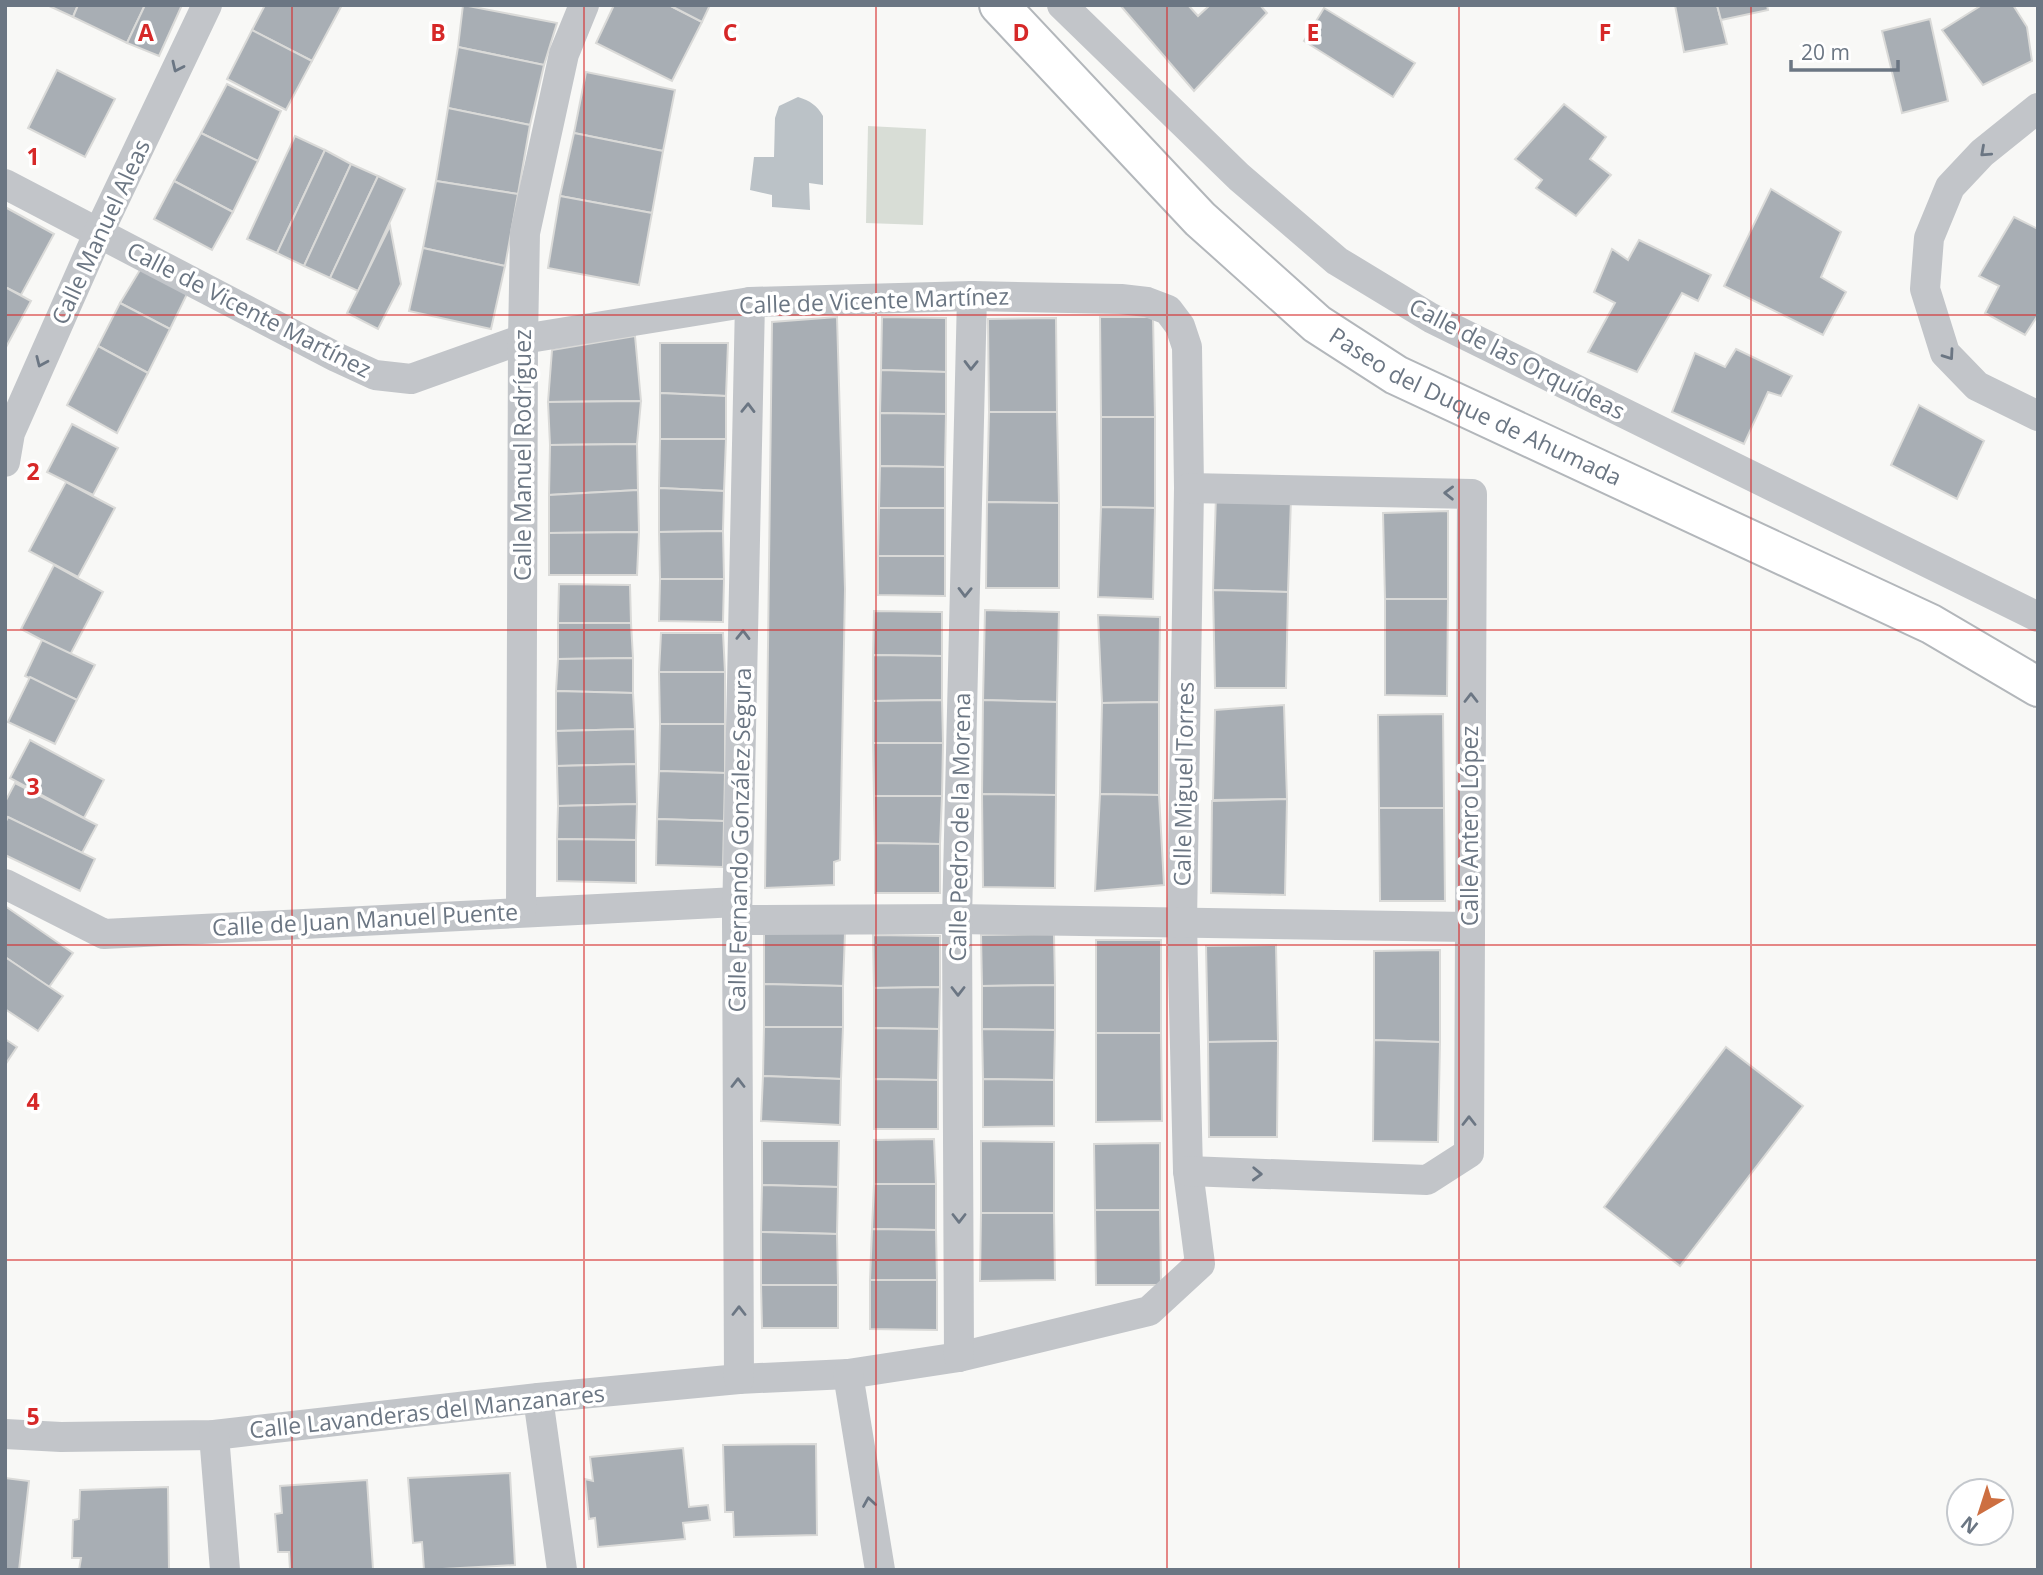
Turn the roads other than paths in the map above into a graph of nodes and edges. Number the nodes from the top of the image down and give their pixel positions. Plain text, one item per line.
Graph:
1 (207, 5) edge
2 (583, 5) edge
3 (999, 5) edge
4 (1062, 5) edge
5 (2038, 108) edge
6 (5, 184) edge
7 (98, 234) junction
8 (972, 296) junction
9 (750, 302) junction
10 (1168, 310) joint
11 (523, 339) junction
12 (2038, 416) edge
13 (5, 462) edge
14 (1189, 488) junction
15 (2038, 617) edge
16 (2038, 687) edge
17 (5, 884) edge
18 (737, 911) junction
19 (521, 912) junction
20 (957, 919) junction
21 (1182, 923) junction
22 (1469, 927) junction
23 (1188, 1171) junction
24 (1200, 1264) joint
25 (959, 1357) junction
26 (848, 1374) junction
27 (739, 1379) junction
28 (538, 1398) junction
29 (5, 1434) edge
30 (214, 1435) junction
31 (225, 1570) edge
32 (562, 1570) edge
33 (880, 1570) edge

1 -> 7 street, Calle Manuel Aleas
2 - 11 street, Calle Manuel Rodríguez
3 - 16 main road, Paseo del Duque de Ahumada
4 - 15 street, Calle de las Orquídeas
5 -> 12 street
6 - 7 street, Calle de Vicente Martínez
7 - 11 street, Calle de Vicente Martínez
7 -> 13 street, Calle Manuel Aleas
8 - 9 street, Calle de Vicente Martínez
8 - 10 street, Calle de Vicente Martínez
8 -> 20 street, Calle Pedro de la Morena
9 - 11 street, Calle de Vicente Martínez
18 -> 9 street, Calle Fernando González Segura
10 - 14 street, Calle Miguel Torres
11 - 19 street, Calle Manuel Rodríguez
14 - 21 street, Calle Miguel Torres
22 -> 14 street, Calle Antero López
17 - 19 street, Calle de Juan Manuel Puente
18 - 19 street, Calle de Juan Manuel Puente
18 - 20 street, Calle de Juan Manuel Puente
27 -> 18 street, Calle Fernando González Segura
20 - 21 street, Calle de Juan Manuel Puente
20 -> 25 street, Calle Pedro de la Morena
21 - 22 street, Calle de Juan Manuel Puente
21 - 23 street, Calle Miguel Torres
23 -> 22 street, Calle Antero López
23 - 24 street, Calle Miguel Torres
24 - 25 street, Calle Lavanderas del Manzanares
25 - 26 street, Calle Lavanderas del Manzanares
26 - 27 street, Calle Lavanderas del Manzanares
33 -> 26 street
27 - 28 street, Calle Lavanderas del Manzanares
28 - 30 street, Calle Lavanderas del Manzanares
28 - 32 street
29 - 30 street, Calle Lavanderas del Manzanares
30 - 31 street

